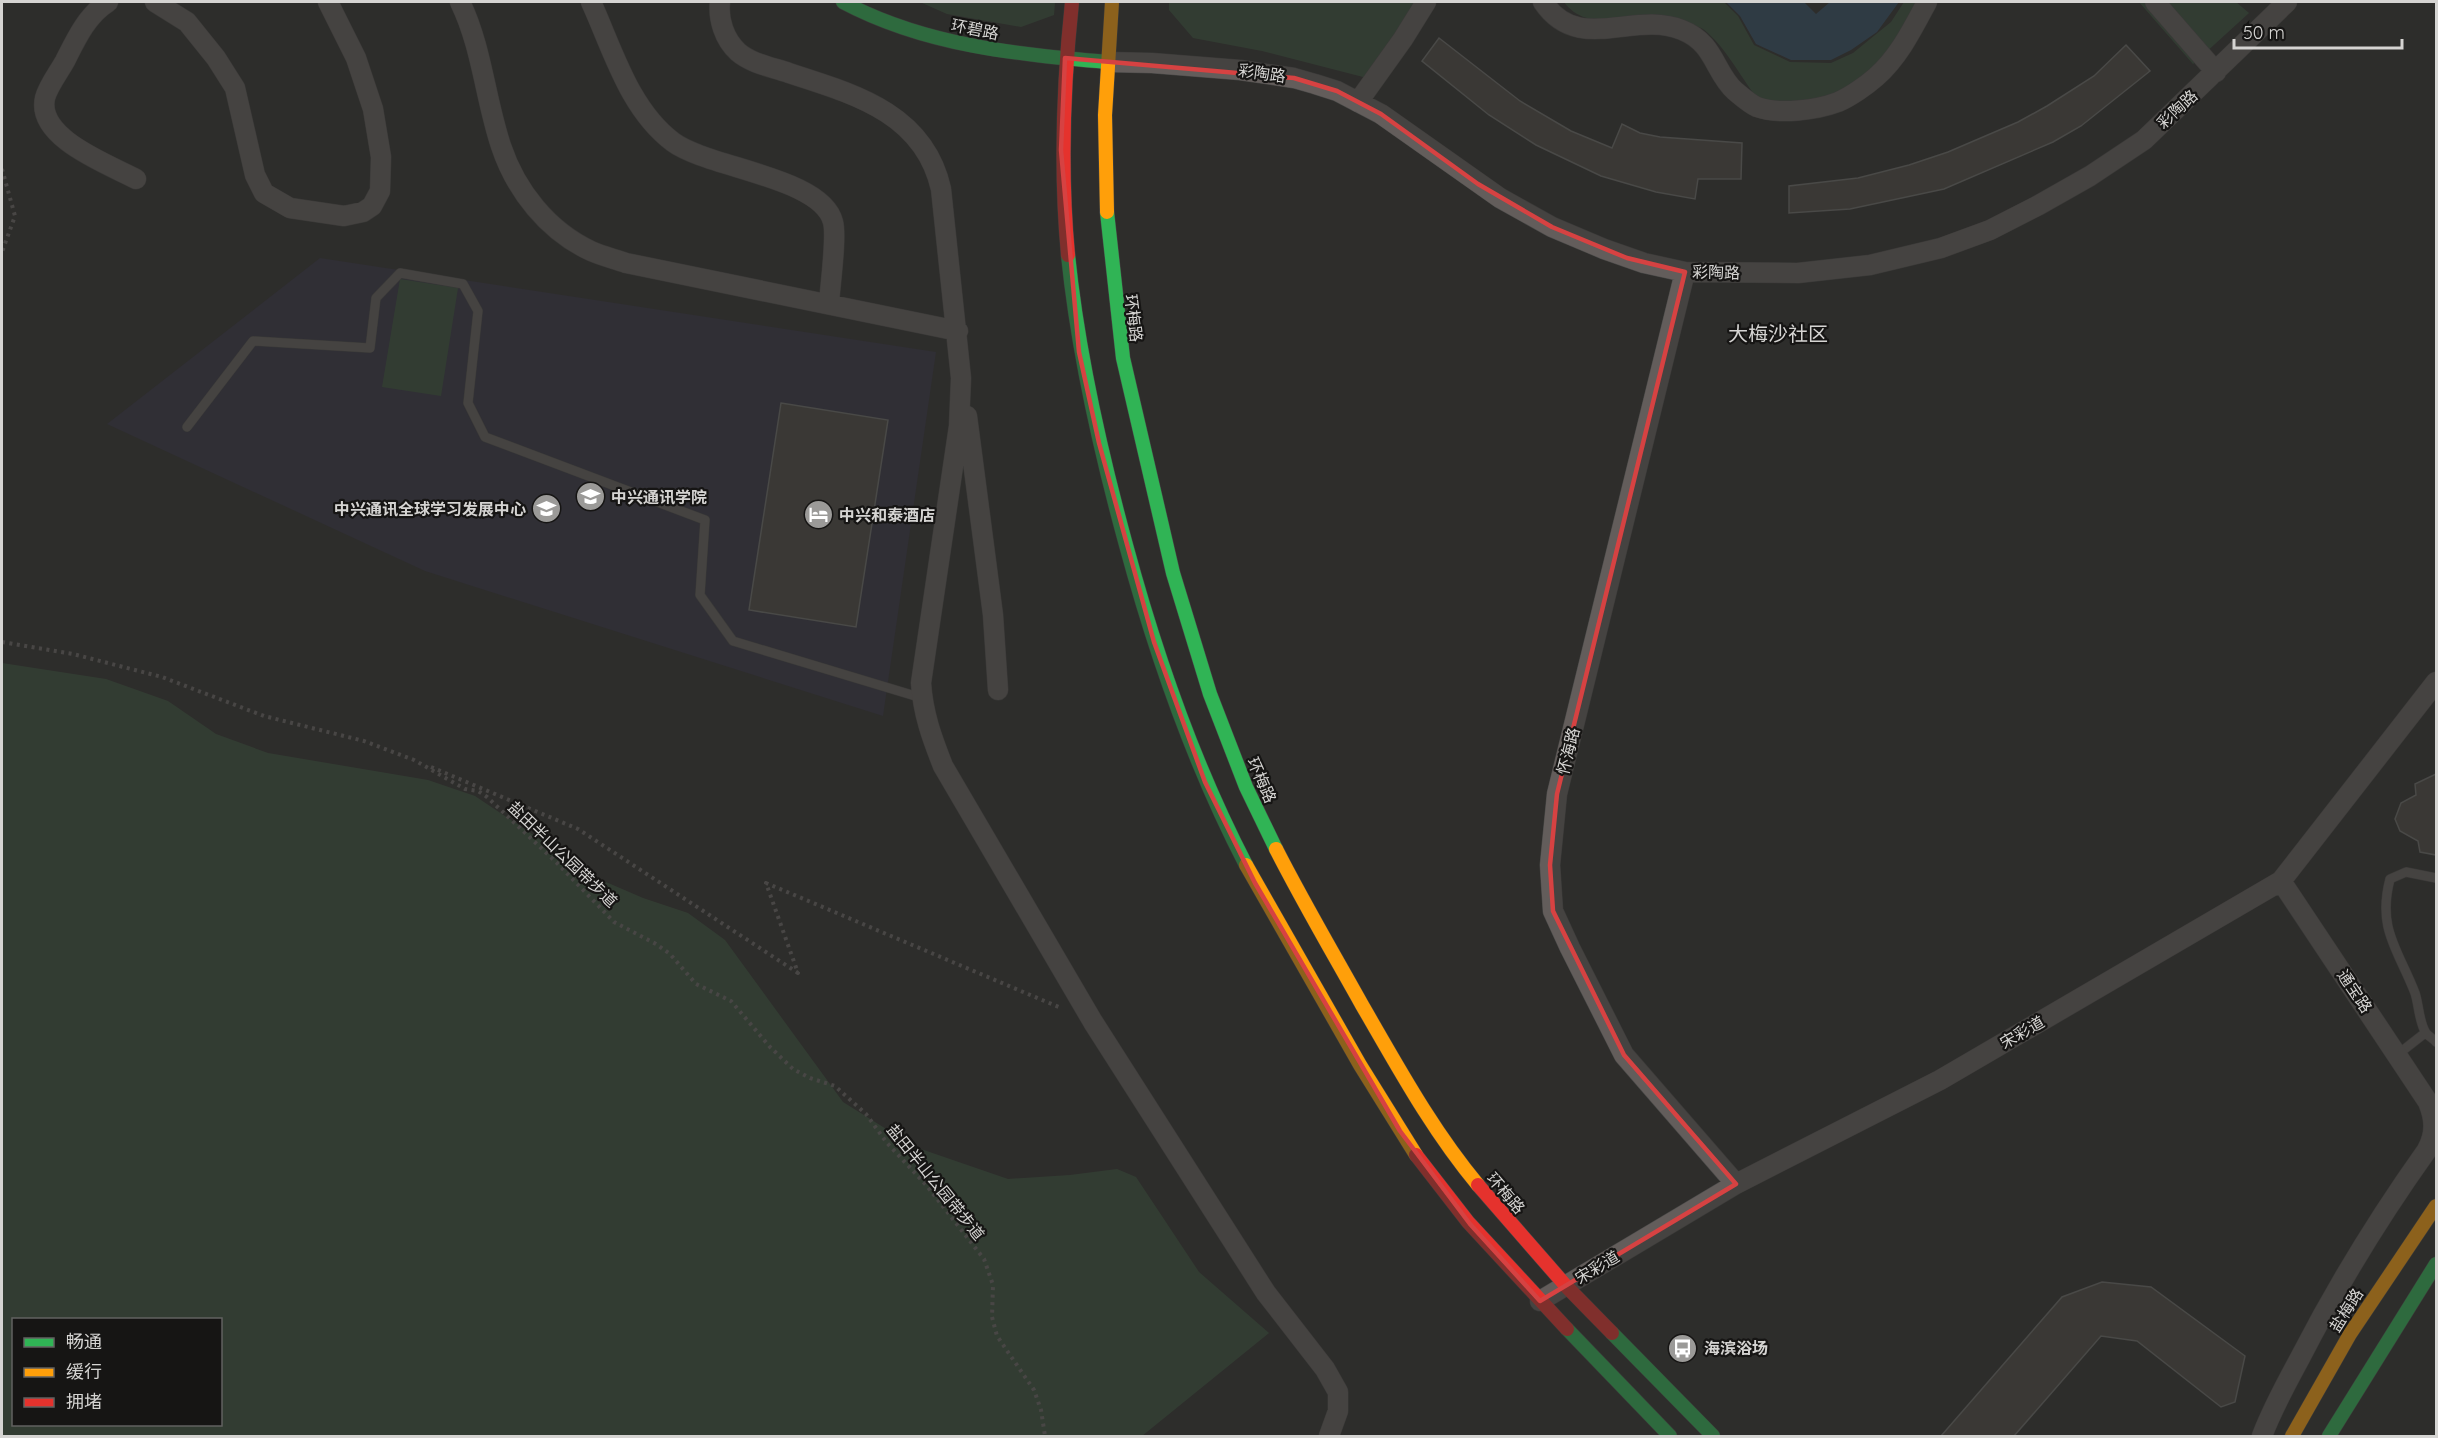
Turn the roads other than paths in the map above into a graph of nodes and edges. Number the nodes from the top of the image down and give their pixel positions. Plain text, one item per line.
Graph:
1 (108, 2) edge
2 (154, 2) edge
3 (328, 2) edge
4 (460, 2) edge
5 (591, 2) edge
6 (720, 2) edge
7 (843, 2) edge
8 (1072, 2) edge
9 (1112, 2) edge
10 (1426, 2) edge
11 (1543, 2) edge
12 (1927, 2) edge
13 (2155, 2) edge
14 (2287, 2) edge
15 (1065, 58) junction
16 (1108, 62) junction
17 (2216, 72) junction
18 (1358, 102) junction
19 (136, 179) dead end
20 (1685, 272) junction
21 (829, 304) junction
22 (958, 331) junction
23 (961, 378) junction
24 (187, 427) dead end
25 (2436, 682) edge
26 (998, 690) dead end
27 (922, 699) junction
28 (2436, 878) edge
29 (2281, 881) junction
30 (2425, 1033) junction
31 (2436, 1042) edge
32 (2397, 1055) junction
33 (1736, 1184) junction
34 (2436, 1206) edge
35 (2436, 1264) edge
36 (1566, 1286) junction
37 (1540, 1301) junction
38 (1329, 1437) edge
39 (1670, 1437) edge
40 (1713, 1437) edge
41 (2262, 1437) edge
42 (2292, 1437) edge
43 (2329, 1437) edge

1 - 19 street
2 - 3 street
4 - 21 street
5 - 21 street
6 - 22 street
7 - 15 main road, 环碧路
8 - 15 main road
9 - 16 main road, 环梅路
10 - 18 street
11 - 12 street
13 - 17 street
14 - 17 street, 彩陶路
15 - 16 main road, 环碧路
15 - 37 main road
16 - 18 street, 彩陶路
16 - 36 main road, 环梅路
17 - 20 street, 彩陶路
18 - 20 street, 彩陶路
20 - 33 street, 怀海路
21 - 22 street
22 - 23 street
23 - 26 street
23 - 27 street
24 - 27 lane
25 - 29 street, 宋彩道
27 - 38 street
28 - 30 lane
29 - 32 street, 通宝路
29 - 33 street, 宋彩道
30 - 31 lane
30 - 32 lane
32 - 41 street, 通宝路
33 - 36 street, 宋彩道
34 - 42 main road, 盐梅路
35 - 43 main road
36 - 37 street, 宋彩道
36 - 40 main road, 环梅路
37 - 39 main road

